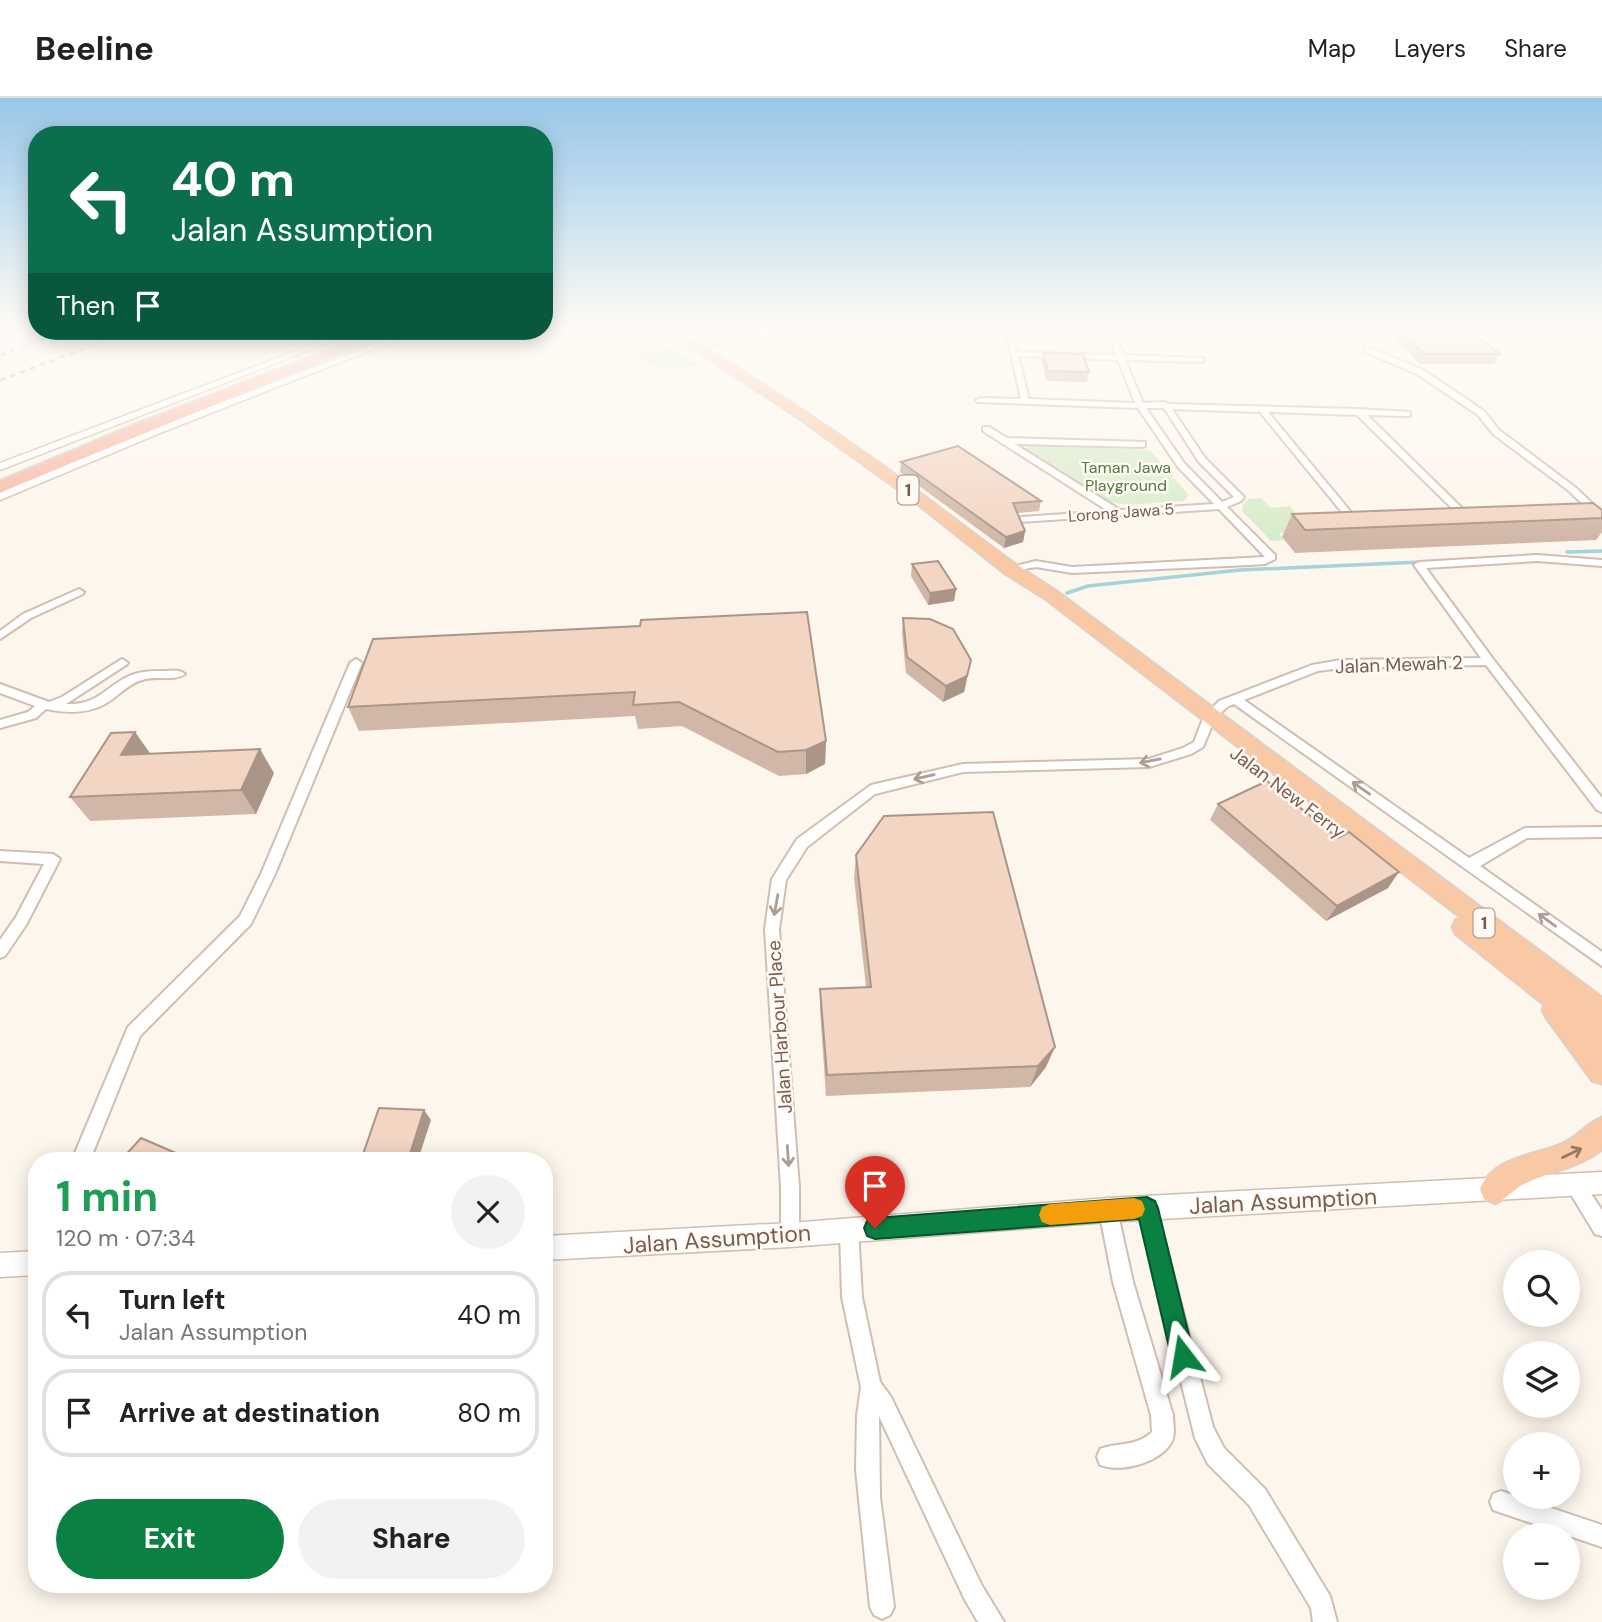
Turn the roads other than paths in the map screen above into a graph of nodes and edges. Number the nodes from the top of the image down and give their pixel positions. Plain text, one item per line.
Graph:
1 (174, 398) edge
2 (178, 398) edge
3 (209, 398) edge
4 (241, 398) edge
5 (777, 398) edge
6 (787, 398) edge
7 (1137, 398) edge
8 (1459, 398) edge
9 (980, 400) dead end
10 (1025, 401) joint
11 (1139, 404) junction
12 (1165, 404) junction
13 (1261, 408) junction
14 (1358, 411) junction
15 (1407, 414) dead end
16 (803, 415) junction
17 (161, 429) junction
18 (986, 429) dead end
19 (1006, 441) junction
20 (1142, 444) dead end
21 (48, 462) junction
22 (0, 467) edge
23 (0, 476) edge
24 (0, 487) edge
25 (0, 497) edge
26 (1220, 506) junction
27 (1116, 512) junction
28 (1466, 517) edge
29 (1022, 520) edge
30 (1599, 523) edge
31 (1357, 525) edge
32 (1602, 563) edge
33 (1011, 570) junction
34 (79, 592) dead end
35 (0, 636) edge
36 (1489, 661) junction
37 (122, 663) dead end
38 (356, 663) dead end
39 (179, 674) dead end
40 (0, 688) edge
41 (15, 697) junction
42 (1235, 699) junction
43 (48, 705) junction
44 (3, 723) edge
45 (1208, 723) junction
46 (1602, 807) edge
47 (1602, 832) edge
48 (0, 856) edge
49 (1469, 865) junction
50 (1403, 870) junction
51 (0, 952) edge
52 (1602, 960) edge
53 (1529, 978) junction
54 (1558, 979) junction
55 (1602, 1006) edge
56 (1602, 1012) edge
57 (1602, 1035) edge
58 (1602, 1072) edge
59 (1602, 1132) edge
60 (84, 1152) edge
61 (1602, 1183) edge
62 (1575, 1185) junction
63 (1495, 1189) junction
64 (1147, 1208) junction
65 (1108, 1210) junction
66 (1602, 1227) edge
67 (849, 1230) junction
68 (790, 1235) junction
69 (553, 1248) edge
70 (28, 1263) edge
71 (0, 1265) edge
72 (871, 1387) junction
73 (1108, 1457) dead end
74 (1501, 1502) dead end
75 (1602, 1536) edge
76 (882, 1607) dead end
77 (992, 1622) edge
78 (1325, 1622) edge

1 - 22 street
2 - 21 highway
3 - 21 highway
4 - 17 street
5 - 16 highway, Jalan New Ferry / 1
6 - 16 highway, Jalan New Ferry / 1
7 - 11 street
8 - 30 street
9 - 10 street
10 - 11 street
11 - 12 street
11 - 26 street
12 - 13 street
12 - 26 street
13 - 14 street
13 - 31 street
14 - 15 street
14 - 28 street
16 - 33 highway, Jalan New Ferry / 1
17 - 21 highway
17 - 25 street
18 - 19 street
19 - 20 street
19 - 27 street
21 - 23 highway
21 - 24 highway
26 - 27 street, Lorong Jawa 5
26 - 33 street
27 - 29 street, Lorong Jawa 5
32 - 36 street
33 - 45 highway, Jalan New Ferry / 1
34 - 35 street
36 - 42 street, Jalan Mewah 2
36 - 46 street
37 - 43 street
38 - 60 street
39 - 43 street
40 - 41 street
41 - 43 street
41 - 44 street
42 - 45 street, Jalan Mewah 2
49 -> 42 street
43 - 44 street
45 - 50 highway, Jalan New Ferry / 1
45 -> 68 street, Jalan Harbour Place
47 - 49 street
48 - 51 street
52 -> 49 street
50 - 53 highway, Jalan New Ferry / 1
50 - 54 highway, Jalan New Ferry / 1
53 - 57 highway, Jalan New Ferry / 1
53 - 58 highway
54 - 55 highway
54 - 56 highway, Jalan New Ferry / 1
63 -> 59 highway
61 - 62 street, Jalan Assumption
62 - 63 street, Jalan Assumption
62 - 66 street
63 - 64 street, Jalan Assumption
64 - 65 street, Jalan Assumption
64 - 78 street
65 - 67 street, Jalan Assumption
65 - 73 street
67 - 68 street, Jalan Assumption
67 - 72 street
68 - 69 street, Jalan Assumption
70 - 71 street
72 - 76 street
72 - 77 street
74 - 75 street

